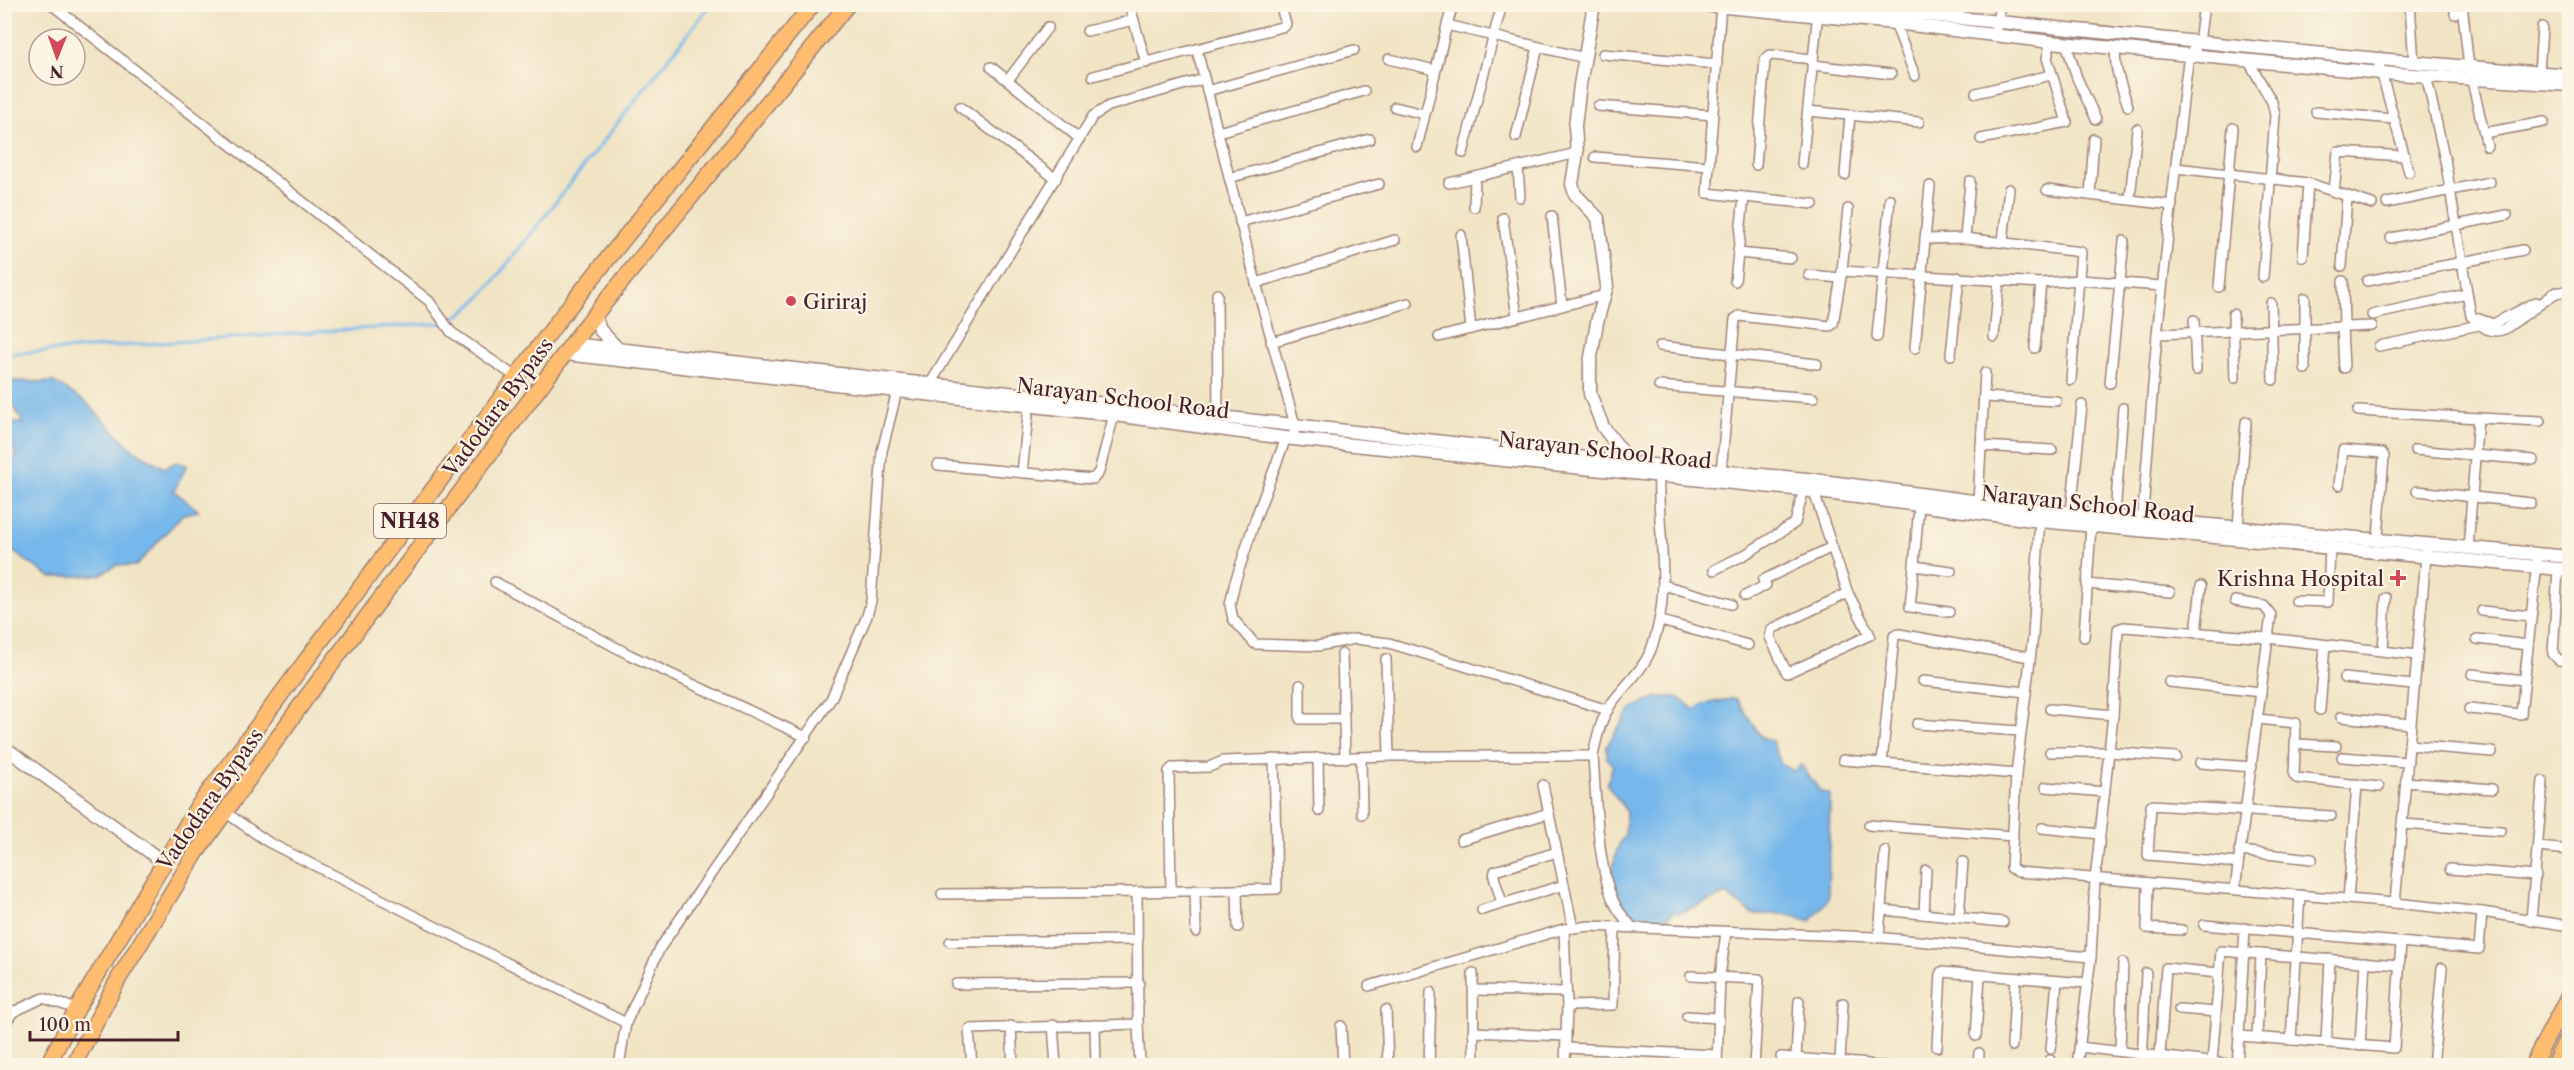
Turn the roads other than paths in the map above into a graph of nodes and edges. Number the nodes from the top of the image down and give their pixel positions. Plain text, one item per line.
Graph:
1 (51, 4) edge
2 (813, 4) edge
3 (848, 4) edge
4 (1129, 4) edge
5 (1280, 4) edge
6 (1453, 4) edge
7 (1502, 4) edge
8 (1594, 4) edge
9 (1694, 4) edge
10 (2000, 4) edge
11 (2204, 4) edge
12 (2409, 4) edge
13 (2463, 4) edge
14 (1727, 6) edge
15 (1817, 8) edge
16 (1906, 8) edge
17 (1134, 20) junction
18 (1998, 20) junction
19 (1895, 23) junction
20 (1447, 25) junction
21 (1048, 27) dead end
22 (2542, 27) dead end
23 (1087, 31) dead end
24 (1995, 34) junction
25 (1494, 38) junction
26 (2051, 42) junction
27 (2066, 43) junction
28 (2199, 43) junction
29 (1538, 47) junction
30 (2116, 48) junction
31 (1197, 50) junction
32 (1354, 50) dead end
33 (1603, 54) dead end
34 (2189, 55) junction
35 (1585, 58) junction
36 (1389, 60) dead end
37 (2248, 60) junction
38 (1812, 62) junction
39 (1146, 63) junction
40 (2414, 63) junction
41 (1717, 64) junction
42 (991, 67) dead end
43 (2379, 67) junction
44 (1435, 70) junction
45 (2470, 73) junction
46 (2539, 73) junction
47 (1891, 74) dead end
48 (2051, 75) junction
49 (2426, 75) junction
50 (2570, 75) edge
51 (1094, 76) dead end
52 (1915, 76) dead end
53 (1204, 79) junction
54 (1008, 80) junction
55 (2570, 85) edge
56 (1207, 91) junction
57 (1364, 91) dead end
58 (1976, 93) dead end
59 (1598, 106) dead end
60 (2128, 106) dead end
61 (960, 107) dead end
62 (1395, 107) dead end
63 (1808, 111) junction
64 (2316, 112) dead end
65 (1424, 114) junction
66 (1850, 115) junction
67 (1713, 116) junction
68 (2096, 119) dead end
69 (2393, 119) junction
70 (1919, 122) dead end
71 (2544, 122) dead end
72 (2233, 128) dead end
73 (2137, 129) dead end
74 (1218, 132) junction
75 (2484, 133) junction
76 (1516, 136) dead end
77 (1080, 139) junction
78 (1370, 139) dead end
79 (1980, 139) dead end
80 (2094, 139) dead end
81 (2487, 146) dead end
82 (1417, 147) dead end
83 (1463, 153) dead end
84 (1577, 153) junction
85 (2405, 156) junction
86 (1594, 157) dead end
87 (1802, 164) dead end
88 (1756, 165) dead end
89 (1710, 166) junction
90 (1518, 167) junction
91 (2176, 168) junction
92 (2409, 172) dead end
93 (2229, 174) junction
94 (1845, 176) dead end
95 (1475, 177) junction
96 (1056, 178) junction
97 (1229, 178) junction
98 (2269, 178) junction
99 (1970, 182) dead end
100 (2490, 182) dead end
101 (1449, 183) dead end
102 (2307, 183) junction
103 (1379, 184) dead end
104 (1930, 186) dead end
105 (2008, 189) dead end
106 (2047, 190) dead end
107 (2451, 190) junction
108 (2334, 192) junction
109 (2090, 195) junction
110 (2347, 196) junction
111 (1520, 197) dead end
112 (1744, 197) junction
113 (1890, 199) dead end
114 (2130, 199) junction
115 (2387, 202) dead end
116 (1813, 204) dead end
117 (2372, 204) dead end
118 (2172, 205) junction
119 (1474, 207) dead end
120 (1848, 209) dead end
121 (2507, 215) dead end
122 (1552, 216) dead end
123 (1503, 218) dead end
124 (1240, 222) junction
125 (2457, 225) junction
126 (1461, 235) dead end
127 (1965, 238) junction
128 (2391, 238) dead end
129 (1925, 239) junction
130 (1395, 240) dead end
131 (2003, 241) junction
132 (2124, 241) dead end
133 (2523, 250) dead end
134 (1738, 253) junction
135 (2303, 257) dead end
136 (1791, 258) dead end
137 (2463, 261) junction
138 (2342, 266) dead end
139 (1841, 274) junction
140 (1883, 274) junction
141 (1809, 275) dead end
142 (1922, 276) junction
143 (1959, 277) junction
144 (2263, 277) dead end
145 (1999, 280) junction
146 (2079, 280) junction
147 (2343, 280) dead end
148 (1735, 281) dead end
149 (2367, 281) dead end
150 (1256, 283) junction
151 (2041, 283) junction
152 (2120, 283) junction
153 (2163, 286) junction
154 (2219, 287) dead end
155 (2570, 290) edge
156 (2557, 292) junction
157 (1217, 294) dead end
158 (2467, 294) junction
159 (1605, 295) junction
160 (2305, 298) dead end
161 (1408, 303) dead end
162 (2271, 303) dead end
163 (1562, 306) junction
164 (2233, 314) dead end
165 (595, 315) junction
166 (2372, 315) dead end
167 (2471, 316) junction
168 (1517, 317) junction
169 (2194, 320) dead end
170 (2479, 324) junction
171 (2372, 326) dead end
172 (2343, 327) junction
173 (2304, 328) junction
174 (1472, 329) junction
175 (2271, 330) junction
176 (2233, 331) junction
177 (2194, 332) junction
178 (2157, 334) junction
179 (1439, 337) dead end
180 (1877, 337) dead end
181 (1995, 337) dead end
182 (1271, 342) junction
183 (1660, 346) dead end
184 (2379, 346) dead end
185 (1915, 348) dead end
186 (2035, 348) dead end
187 (568, 349) junction
188 (620, 350) junction
189 (1732, 354) junction
190 (1951, 355) dead end
191 (1817, 364) dead end
192 (2344, 368) dead end
193 (2305, 369) dead end
194 (2196, 370) dead end
195 (1985, 373) dead end
196 (516, 377) junction
197 (2235, 378) dead end
198 (2071, 380) dead end
199 (2273, 380) dead end
200 (2110, 382) dead end
201 (930, 384) junction
202 (1659, 386) dead end
203 (897, 391) junction
204 (1728, 391) junction
205 (1813, 398) dead end
206 (1984, 398) junction
207 (2056, 402) dead end
208 (2082, 405) dead end
209 (1029, 406) junction
210 (2123, 408) dead end
211 (2358, 411) dead end
212 (1114, 415) junction
213 (1218, 417) junction
214 (2478, 418) junction
215 (2541, 421) dead end
216 (2246, 422) dead end
217 (1295, 425) junction
218 (1290, 438) junction
219 (1981, 446) junction
220 (2052, 450) dead end
221 (2415, 450) dead end
222 (2476, 456) junction
223 (2533, 460) dead end
224 (1630, 463) junction
225 (938, 465) dead end
226 (1659, 471) junction
227 (1721, 472) junction
228 (1022, 473) junction
229 (2339, 485) dead end
230 (1808, 487) junction
231 (2417, 491) dead end
232 (2473, 497) junction
233 (1978, 503) junction
234 (2531, 503) dead end
235 (1919, 505) junction
236 (2072, 512) junction
237 (2040, 515) junction
238 (2115, 516) junction
239 (2142, 524) junction
240 (2091, 525) junction
241 (2238, 527) junction
242 (2378, 539) junction
243 (2330, 546) junction
244 (1832, 547) junction
245 (2468, 549) junction
246 (2426, 550) junction
247 (2570, 557) edge
248 (2538, 561) junction
249 (1914, 566) junction
250 (1714, 570) dead end
251 (1951, 570) dead end
252 (2564, 570) edge
253 (495, 582) dead end
254 (2087, 584) junction
255 (1663, 585) junction
256 (2200, 586) dead end
257 (2170, 592) dead end
258 (1848, 593) junction
259 (1745, 596) dead end
260 (2385, 598) dead end
261 (2235, 601) dead end
262 (2296, 601) dead end
263 (1731, 604) dead end
264 (2482, 610) dead end
265 (1949, 612) dead end
266 (2531, 616) junction
267 (1661, 621) junction
268 (2196, 633) junction
269 (2084, 637) dead end
270 (2267, 638) junction
271 (2477, 639) dead end
272 (1748, 645) dead end
273 (2325, 645) junction
274 (2528, 645) junction
275 (2383, 651) junction
276 (1342, 654) dead end
277 (2417, 655) junction
278 (2030, 657) junction
279 (1386, 659) dead end
280 (2570, 661) edge
281 (2472, 674) dead end
282 (2344, 678) dead end
283 (2524, 680) junction
284 (1923, 681) dead end
285 (2169, 682) dead end
286 (1300, 685) dead end
287 (2413, 686) junction
288 (2026, 692) junction
289 (2261, 692) junction
290 (2050, 709) dead end
291 (1608, 710) junction
292 (2320, 710) dead end
293 (2469, 710) dead end
294 (2113, 715) junction
295 (2341, 717) dead end
296 (1344, 719) junction
297 (2258, 719) junction
298 (1917, 724) dead end
299 (2410, 724) junction
300 (2020, 731) junction
301 (806, 737) junction
302 (2295, 744) junction
303 (2409, 745) junction
304 (2336, 746) dead end
305 (4, 747) edge
306 (2050, 752) dead end
307 (2109, 752) junction
308 (2492, 752) dead end
309 (1389, 756) junction
310 (1593, 756) junction
311 (1361, 757) junction
312 (2176, 757) dead end
313 (2342, 757) dead end
314 (1318, 758) junction
315 (1345, 758) junction
316 (1274, 759) junction
317 (1844, 760) dead end
318 (2407, 762) junction
319 (1882, 763) junction
320 (2200, 763) dead end
321 (2252, 767) junction
322 (2016, 774) junction
323 (2543, 781) dead end
324 (2406, 782) junction
325 (1543, 784) dead end
326 (2358, 784) junction
327 (2046, 787) dead end
328 (2379, 787) dead end
329 (2492, 789) dead end
330 (2105, 792) junction
331 (2246, 810) junction
332 (1320, 811) dead end
333 (225, 812) junction
334 (1549, 813) junction
335 (1362, 814) dead end
336 (2331, 816) dead end
337 (2402, 824) junction
338 (1869, 825) dead end
339 (2042, 828) dead end
340 (2501, 831) dead end
341 (2100, 834) junction
342 (2013, 836) junction
343 (1461, 840) dead end
344 (2538, 847) junction
345 (1885, 850) dead end
346 (2570, 850) edge
347 (2239, 851) junction
348 (1557, 852) junction
349 (2312, 859) dead end
350 (162, 861) junction
351 (1963, 862) dead end
352 (2238, 863) junction
353 (2450, 869) dead end
354 (1926, 870) dead end
355 (2536, 876) junction
356 (2095, 880) junction
357 (2148, 883) junction
358 (1564, 885) junction
359 (2235, 889) junction
360 (1195, 890) junction
361 (1237, 890) junction
362 (1171, 891) junction
363 (1137, 892) junction
364 (942, 894) dead end
365 (2300, 895) junction
366 (2348, 899) junction
367 (1502, 903) junction
368 (2395, 903) junction
369 (1881, 909) junction
370 (1482, 910) dead end
371 (2482, 912) junction
372 (1924, 914) junction
373 (1959, 917) junction
374 (2531, 920) junction
375 (2003, 922) dead end
376 (2204, 924) dead end
377 (2570, 926) edge
378 (1238, 927) dead end
379 (1615, 927) junction
380 (1633, 928) junction
381 (2245, 928) junction
382 (1568, 929) junction
383 (2182, 930) dead end
384 (1196, 932) dead end
385 (1726, 932) junction
386 (2298, 933) junction
387 (1879, 938) junction
388 (1138, 940) junction
389 (950, 942) dead end
390 (2401, 942) junction
391 (2244, 953) junction
392 (2261, 954) junction
393 (2296, 956) junction
394 (2091, 957) junction
395 (2330, 959) junction
396 (2365, 962) junction
397 (2123, 963) dead end
398 (2399, 965) junction
399 (2442, 968) dead end
400 (1473, 973) dead end
401 (2146, 973) dead end
402 (2219, 973) junction
403 (1980, 975) junction
404 (1691, 976) dead end
405 (1720, 977) junction
406 (2016, 978) junction
407 (2057, 981) junction
408 (1138, 983) junction
409 (2087, 983) junction
410 (956, 984) dead end
411 (1369, 986) dead end
412 (1474, 990) junction
413 (1431, 992) dead end
414 (1565, 992) junction
415 (2570, 993) edge
416 (1799, 1001) dead end
417 (1843, 1003) dead end
418 (1567, 1006) junction
419 (77, 1009) junction
420 (2179, 1009) dead end
421 (1386, 1010) dead end
422 (2216, 1012) junction
423 (1687, 1016) dead end
424 (1719, 1018) junction
425 (626, 1023) junction
426 (1095, 1024) junction
427 (1138, 1024) junction
428 (4, 1025) edge
429 (1053, 1025) junction
430 (1011, 1026) junction
431 (1341, 1026) dead end
432 (1473, 1032) junction
433 (2570, 1032) edge
434 (1566, 1036) junction
435 (1976, 1036) dead end
436 (2239, 1036) junction
437 (2257, 1037) junction
438 (2292, 1040) junction
439 (2326, 1043) junction
440 (2012, 1046) dead end
441 (2360, 1046) junction
442 (1937, 1047) dead end
443 (2079, 1047) junction
444 (1566, 1048) junction
445 (2051, 1049) dead end
446 (2120, 1052) junction
447 (1979, 1053) dead end
448 (2143, 1054) junction
449 (1717, 1055) junction
450 (2160, 1056) junction
451 (1781, 1057) dead end
452 (1796, 1058) junction
453 (1840, 1062) junction
454 (2212, 1062) junction
455 (47, 1065) edge
456 (73, 1065) edge
457 (619, 1065) edge
458 (972, 1065) edge
459 (1013, 1065) edge
460 (1056, 1065) edge
461 (1096, 1065) edge
462 (1140, 1065) edge
463 (1343, 1065) edge
464 (1388, 1065) edge
465 (1429, 1065) edge
466 (1474, 1065) edge
467 (1565, 1065) edge
468 (1717, 1065) edge
469 (1754, 1065) edge
470 (1869, 1065) edge
471 (1885, 1065) edge
472 (1978, 1065) edge
473 (2077, 1065) edge
474 (2142, 1065) edge
475 (2240, 1065) edge
476 (2433, 1065) edge
477 (2532, 1065) edge
478 (2553, 1065) edge
479 (2570, 1065) edge

1 - 196 street
2 - 196 main road, Vadodara Bypass / NH48
3 - 165 main road, Vadodara Bypass / NH48
4 - 17 street
5 - 31 street
6 - 20 street
7 - 25 street
8 - 35 street
9 - 14 street
10 - 18 street
11 - 28 street
12 - 40 street
13 - 45 street
14 - 15 street
14 - 41 street
15 - 16 street
15 - 19 street
15 - 38 street
16 - 18 street
17 - 23 street
17 - 39 street
18 - 24 street
18 - 28 street
19 - 24 street
19 - 52 street
20 - 25 street
20 - 44 street
21 - 54 street
22 - 46 street
24 - 26 street
25 - 29 street
25 - 83 street
26 - 27 street
26 - 48 street
27 - 30 street
27 - 68 street
28 - 34 street
28 - 43 street
29 - 35 street
29 - 76 street
30 - 34 street
30 - 60 street
31 - 39 street
31 - 53 street
32 - 56 street
33 - 41 street
34 - 37 street
34 - 91 street
35 - 84 street
36 - 44 street
37 - 43 street
37 - 98 street
38 - 47 street
38 - 63 street
38 - 88 street
39 - 51 street
40 - 43 street
40 - 45 street
41 - 67 street
42 - 54 street
43 - 49 street
43 - 69 street
44 - 65 street
45 - 46 street
45 - 49 street
45 - 55 street
45 - 75 street
46 - 50 street
48 - 58 street
48 - 79 street
49 - 107 street
53 - 56 street
53 - 77 street
54 - 77 street
56 - 74 street
57 - 74 street
59 - 67 street
61 - 96 street
62 - 65 street
63 - 66 street
63 - 87 street
64 - 69 street
65 - 82 street
66 - 70 street
66 - 94 street
67 - 89 street
69 - 85 street
71 - 75 street
72 - 93 street
73 - 114 street
74 - 97 street
75 - 81 street
77 - 96 street
78 - 97 street
80 - 109 street
84 - 90 street
84 - 159 street
85 - 92 street
85 - 108 street
86 - 89 street
89 - 112 street
90 - 95 street
90 - 111 street
91 - 93 street
91 - 118 street
93 - 98 street
93 - 154 street
95 - 101 street
95 - 119 street
96 - 201 street
97 - 124 street
98 - 102 street
98 - 144 street
99 - 127 street
100 - 107 street
102 - 108 street
102 - 135 street
103 - 124 street
104 - 129 street
105 - 131 street
106 - 109 street
107 - 115 street
107 - 125 street
108 - 110 street
109 - 114 street
110 - 117 street
110 - 138 street
112 - 116 street
112 - 134 street
113 - 140 street
114 - 118 street
118 - 153 street
120 - 139 street
121 - 125 street
122 - 163 street
123 - 168 street
124 - 150 street
125 - 128 street
125 - 137 street
126 - 174 street
127 - 129 street
127 - 131 street
129 - 142 street
130 - 150 street
131 - 146 street
132 - 152 street
133 - 137 street
134 - 136 street
134 - 148 street
137 - 149 street
137 - 158 street
139 - 140 street
139 - 141 street
139 - 189 street
140 - 142 street
140 - 180 street
142 - 143 street
142 - 185 street
143 - 145 street
143 - 190 street
145 - 151 street
145 - 181 street
146 - 151 street
146 - 152 street
146 - 198 street
147 - 172 street
150 - 182 street
151 - 186 street
152 - 153 street
152 - 200 street
153 - 178 street
155 - 156 street
156 - 167 street
156 - 170 street
157 - 213 street
158 - 166 street
158 - 167 street
159 - 163 street
159 - 224 street
160 - 173 street
161 - 182 street
162 - 175 street
163 - 168 street
164 - 176 street
165 - 187 main road, Vadodara Bypass / NH48
165 - 188 street
167 - 170 street
168 - 174 street
169 - 177 street
170 - 184 street
171 - 172 street
172 - 173 street
172 - 192 street
173 - 175 street
173 - 193 street
174 - 179 street
175 - 176 street
175 - 199 street
176 - 177 street
176 - 197 street
177 - 178 street
177 - 194 street
178 - 239 street
182 - 217 street
183 - 189 street
187 - 188 street
187 - 203 street, Narayan School Road
187 - 333 main road, Vadodara Bypass / NH48
188 - 201 street
189 - 191 street
189 - 204 street
195 - 206 street
196 - 350 main road, Vadodara Bypass / NH48
201 - 213 street
202 - 204 street
203 - 209 street, Narayan School Road
203 - 301 street
204 - 205 street
204 - 227 street
206 - 207 street
206 - 219 street
208 - 236 street
209 - 212 street, Narayan School Road
209 - 228 street
210 - 238 street
211 - 214 street
212 - 218 street, Narayan School Road
212 - 228 street
213 - 217 street
214 - 215 street
214 - 222 street
216 - 241 street
217 - 218 street
217 - 224 street
218 - 226 street, Narayan School Road
218 - 291 street
219 - 220 street
219 - 233 street
221 - 222 street
222 - 223 street
222 - 232 street
224 - 226 street
225 - 228 street
226 - 227 street
226 - 230 street, Narayan School Road
226 - 255 street
227 - 230 street
229 - 242 street
230 - 233 street
230 - 235 street, Narayan School Road
230 - 244 street
230 - 250 street
231 - 232 street
232 - 234 street
232 - 245 street
233 - 237 street
235 - 237 street, Narayan School Road
235 - 249 street
236 - 237 street
236 - 238 street
237 - 240 street, Narayan School Road
237 - 278 street
238 - 239 street
239 - 240 street, Narayan School Road
239 - 241 street
239 - 243 street, Narayan School Road
240 - 254 street
241 - 242 street
242 - 246 street
243 - 246 street, Narayan School Road
243 - 262 street
244 - 258 street
244 - 259 street
245 - 246 street
245 - 248 street
246 - 248 street, Narayan School Road
246 - 277 street
247 - 248 street
248 - 252 street, Narayan School Road
248 - 266 street
249 - 251 street
249 - 265 street
252 - 280 street
253 - 301 street
254 - 257 street
254 - 269 street
255 - 263 street
255 - 267 street
256 - 268 street
258 - 258 street
260 - 275 street
261 - 270 street
264 - 266 street
266 - 274 street
267 - 272 street
267 - 291 street
268 - 270 street
268 - 294 street
270 - 273 street
270 - 289 street
271 - 274 street
273 - 275 street
273 - 292 street
274 - 283 street
275 - 277 street
276 - 296 street
277 - 287 street
278 - 288 street
278 - 319 street
279 - 309 street
281 - 283 street
282 - 287 street
283 - 293 street
284 - 288 street
285 - 289 street
286 - 296 street
287 - 299 street
288 - 300 street
289 - 297 street
290 - 294 street
291 - 310 street
294 - 307 street
295 - 299 street
296 - 315 street
297 - 302 street
297 - 321 street
298 - 300 street
299 - 303 street
300 - 322 street
301 - 425 street
302 - 304 street
302 - 326 street
303 - 308 street
303 - 318 street
305 - 350 street
306 - 307 street
307 - 312 street
307 - 330 street
309 - 310 street
309 - 311 street
310 - 380 street
311 - 315 street
311 - 335 street
313 - 318 street
314 - 315 street
314 - 316 street
314 - 332 street
316 - 361 street
316 - 362 street
317 - 319 street
318 - 324 street
319 - 322 street
320 - 321 street
321 - 331 street
322 - 342 street
323 - 344 street
324 - 329 street
324 - 337 street
325 - 334 street
326 - 328 street
326 - 366 street
327 - 330 street
330 - 341 street
331 - 336 street
331 - 347 street
331 - 352 street
333 - 425 street
333 - 456 main road, Vadodara Bypass / NH48
334 - 343 street
334 - 348 street
337 - 340 street
337 - 368 street
338 - 342 street
339 - 341 street
341 - 356 street
342 - 356 street
344 - 346 street
344 - 355 street
345 - 369 street
347 - 349 street
347 - 352 street
348 - 358 street
348 - 367 street
350 - 419 main road, Vadodara Bypass / NH48
351 - 373 street
352 - 359 street
353 - 355 street
354 - 372 street
355 - 374 street
356 - 357 street
356 - 394 street
357 - 359 street
357 - 383 street
358 - 367 street
358 - 382 street
359 - 365 street
360 - 361 street
360 - 362 street
360 - 384 street
361 - 378 street
362 - 363 street
363 - 364 street
363 - 388 street
365 - 366 street
365 - 386 street
366 - 368 street
367 - 370 street
368 - 371 street
369 - 372 street
369 - 387 street
371 - 374 street
371 - 390 street
372 - 373 street
373 - 375 street
374 - 377 street
376 - 381 street
379 - 380 street
379 - 382 street
379 - 418 street
380 - 385 street
381 - 386 street
381 - 391 street
382 - 411 street
382 - 414 street
385 - 387 street
385 - 405 street
386 - 390 street
386 - 393 street
387 - 394 street
388 - 389 street
388 - 408 street
390 - 398 street
391 - 392 street
391 - 402 street
391 - 436 street
392 - 393 street
392 - 437 street
393 - 395 street
393 - 438 street
394 - 409 street
395 - 396 street
395 - 439 street
396 - 398 street
396 - 441 street
397 - 446 street
398 - 441 street
399 - 476 street
400 - 412 street
401 - 448 street
402 - 422 street
402 - 450 street
403 - 406 street
403 - 435 street
403 - 442 street
404 - 405 street
405 - 424 street
405 - 469 street
406 - 407 street
406 - 440 street
407 - 409 street
407 - 445 street
408 - 410 street
408 - 427 street
409 - 443 street
412 - 414 street
412 - 432 street
413 - 465 street
414 - 418 street
415 - 477 main road
416 - 452 street
417 - 453 street
418 - 434 street
419 - 428 street
419 - 455 main road, Vadodara Bypass / NH48
420 - 422 street
421 - 464 street
422 - 454 street
423 - 424 street
424 - 449 street
425 - 457 street
426 - 427 street
426 - 429 street
426 - 461 street
427 - 462 street
429 - 430 street
429 - 460 street
430 - 458 street
430 - 459 street
431 - 463 street
432 - 434 street
432 - 466 street
433 - 478 main road
434 - 444 street
436 - 437 street
436 - 475 street
437 - 438 street
438 - 439 street
439 - 441 street
443 - 446 street
443 - 473 street
444 - 449 street
444 - 467 street
446 - 448 street
447 - 472 street
448 - 450 street
448 - 474 street
449 - 468 street
450 - 454 street
451 - 452 street
452 - 453 street
453 - 470 street
454 - 475 street
470 - 471 street
478 - 479 street

